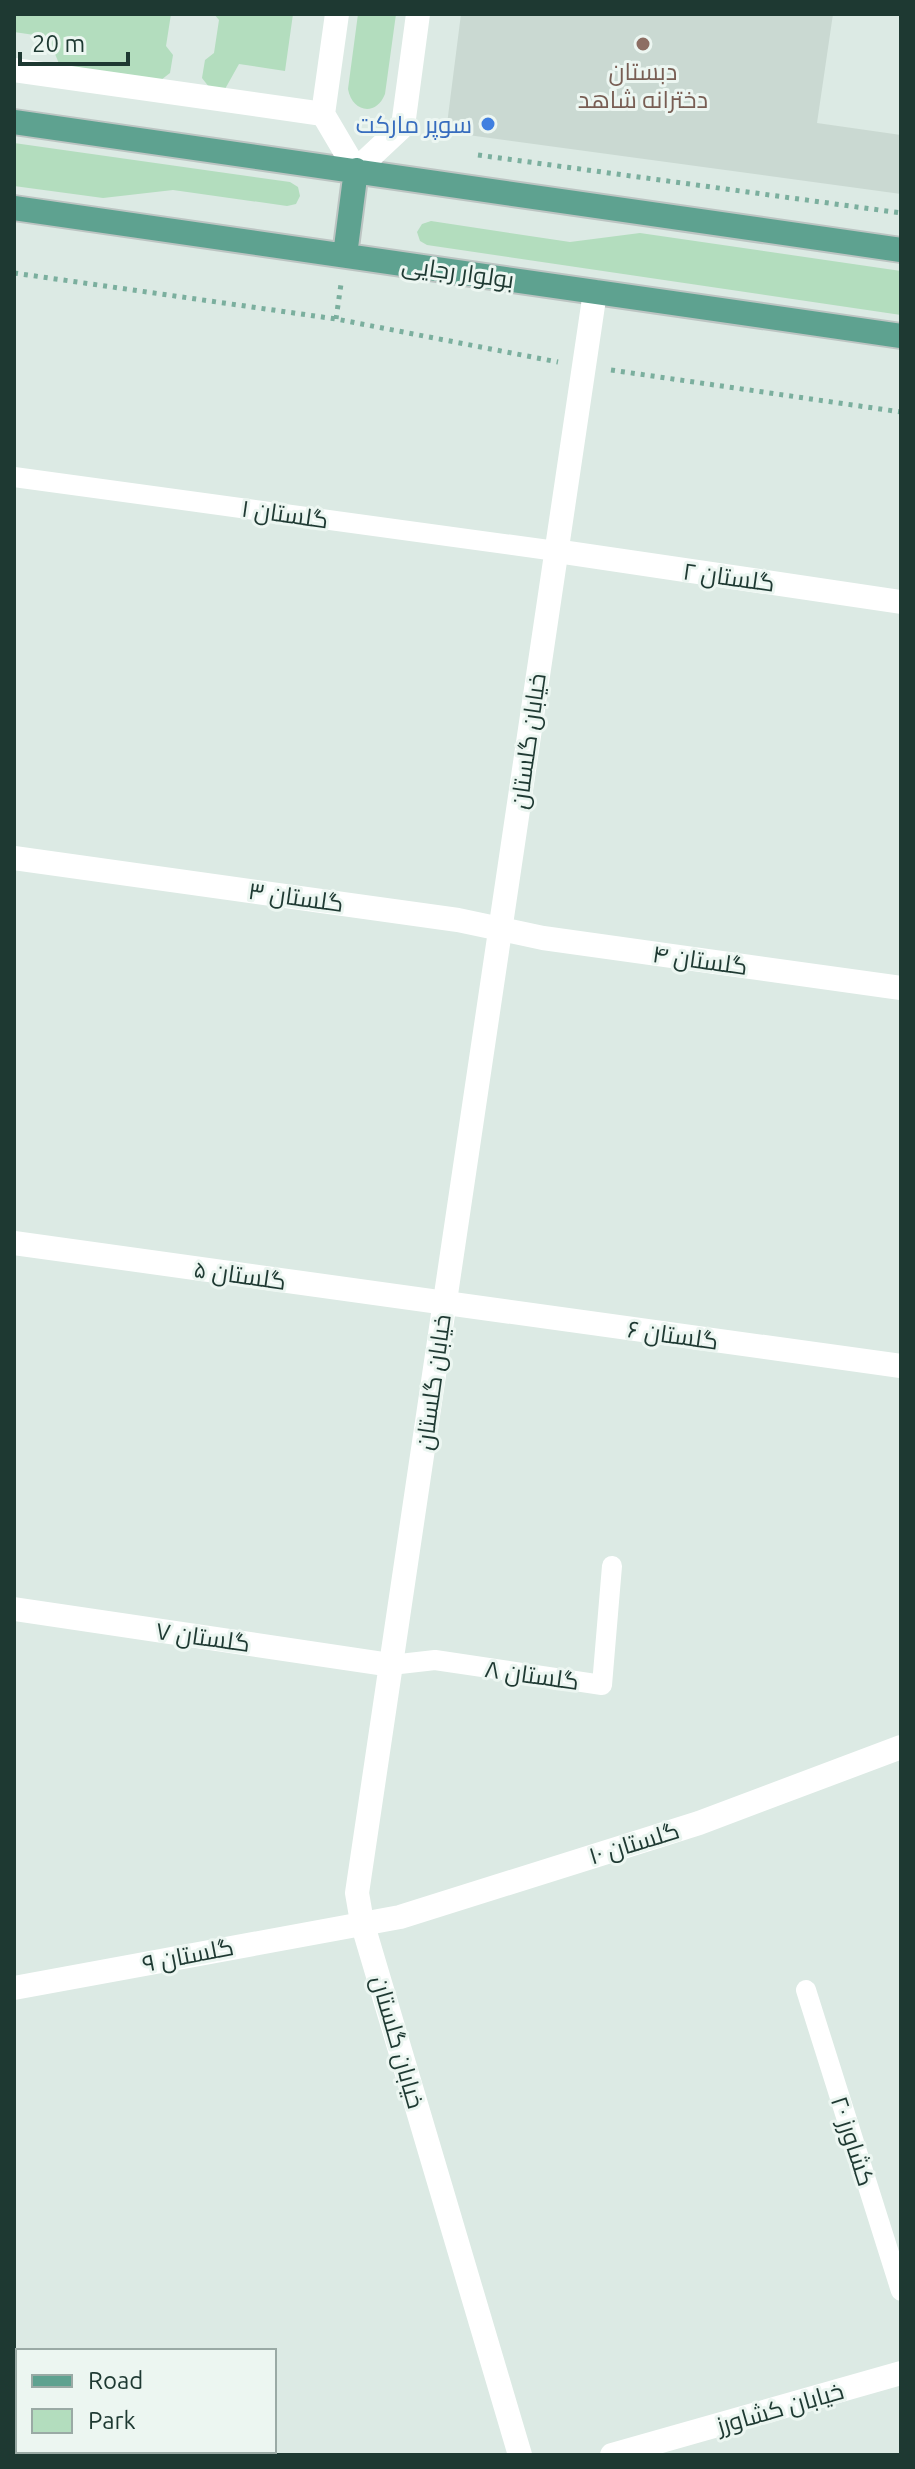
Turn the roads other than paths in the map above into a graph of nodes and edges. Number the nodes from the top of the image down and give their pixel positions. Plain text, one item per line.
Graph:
1 (337, 14) edge
2 (418, 14) edge
3 (14, 70) edge
4 (323, 114) junction
5 (14, 122) edge
6 (356, 170) junction
7 (14, 208) edge
8 (901, 250) edge
9 (345, 255) junction
10 (595, 292) junction
11 (901, 336) edge
12 (14, 477) edge
13 (556, 551) junction
14 (901, 602) edge
15 (14, 858) edge
16 (501, 929) junction
17 (901, 988) edge
18 (25, 1245) edge
19 (444, 1304) junction
20 (901, 1366) edge
21 (612, 1566) dead end
22 (14, 1609) edge
23 (391, 1665) junction
24 (901, 1747) edge
25 (362, 1922) junction
26 (14, 1988) edge
27 (806, 1990) dead end
28 (901, 2291) edge
29 (901, 2373) edge
30 (520, 2455) edge
31 (612, 2455) edge

1 - 4 street
2 - 6 street
3 - 4 street
4 - 6 street
5 - 6 main road
6 - 8 main road
6 - 9 main road
7 - 9 main road, بولوار رجایی
9 - 10 main road, بولوار رجایی
10 - 11 main road, بولوار رجایی
10 - 13 street, خیابان گلستان
12 - 13 lane, گلستان ۱
13 - 14 street, گلستان ۲
13 - 16 street, خیابان گلستان
15 - 16 street, گلستان ۳
16 - 17 street, گلستان ۴
16 - 19 street, خیابان گلستان
18 - 19 street, گلستان ۵
19 - 20 street, گلستان ۶
19 - 23 street, خیابان گلستان
21 - 23 lane, گلستان ۸
22 - 23 street, گلستان ۷
23 - 25 street, خیابان گلستان
24 - 25 street, گلستان ۱۰
25 - 26 street, گلستان ۹
25 - 30 street, خیابان گلستان
27 - 28 lane, کشاورز ۲۰
29 - 31 street, خیابان کشاورز

